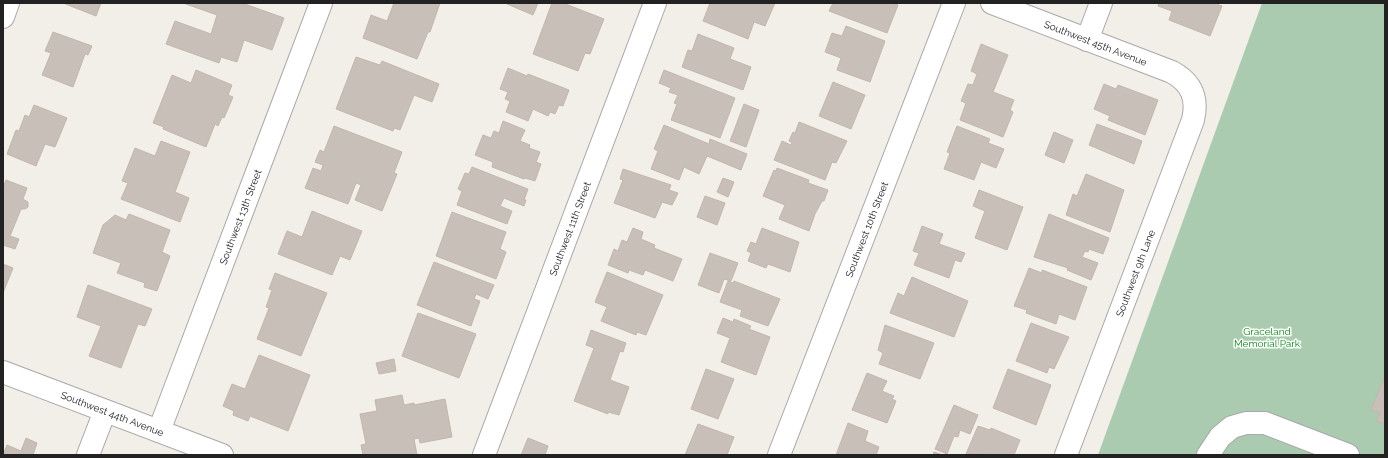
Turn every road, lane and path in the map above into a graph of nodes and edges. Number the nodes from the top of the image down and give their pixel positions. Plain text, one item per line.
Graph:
1 (8, 3) edge
2 (321, 3) edge
3 (655, 3) edge
4 (954, 3) edge
5 (992, 3) edge
6 (1101, 3) edge
7 (3, 17) edge
8 (1087, 40) junction
9 (1192, 91) joint
10 (3, 372) edge
11 (105, 411) junction
12 (159, 431) junction
13 (88, 455) edge
14 (222, 455) edge
15 (484, 455) edge
16 (779, 455) edge
17 (1066, 455) edge
18 (1208, 455) edge
19 (1348, 455) edge

1 - 7 street
2 - 12 street, Southwest 13th Street
3 - 15 street, Southwest 11th Street
4 - 16 street, Southwest 10th Street
5 - 8 street, Southwest 45th Avenue
6 - 8 street
8 - 9 street, Southwest 45th Avenue
9 - 17 street, Southwest 9th Lane
10 - 11 street, Southwest 44th Avenue
11 - 12 street, Southwest 44th Avenue
11 - 13 street
12 - 14 street, Southwest 44th Avenue
18 - 19 street

